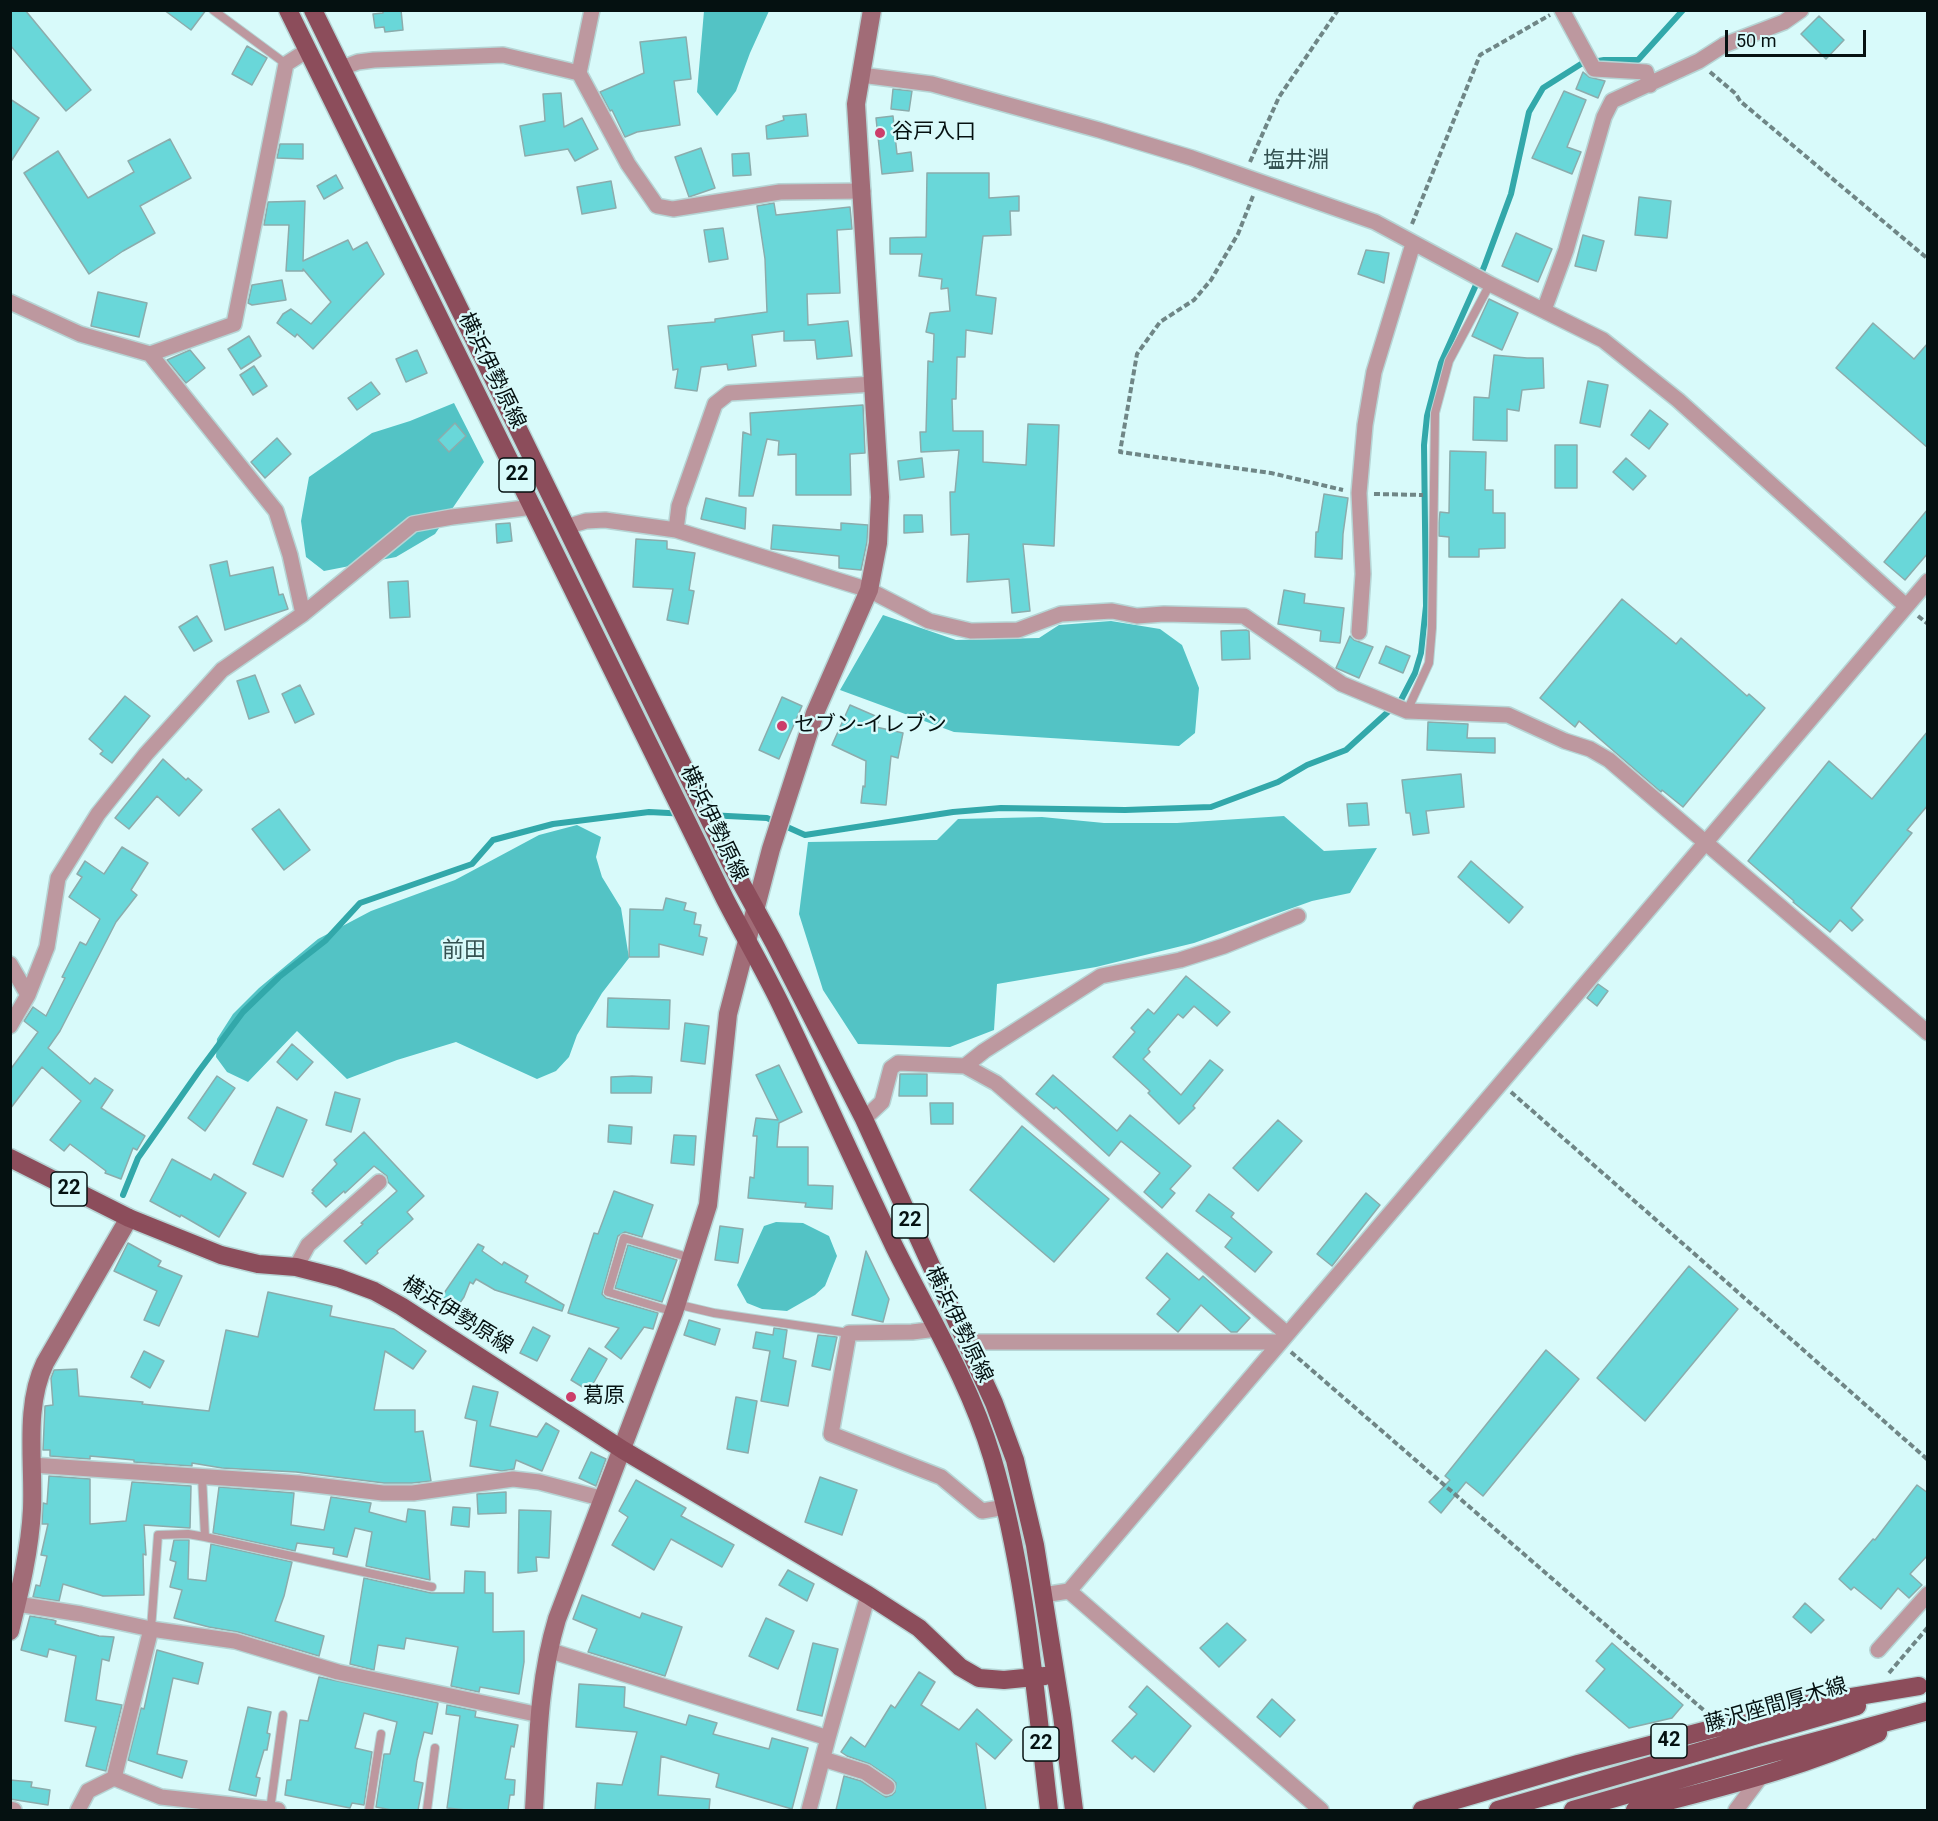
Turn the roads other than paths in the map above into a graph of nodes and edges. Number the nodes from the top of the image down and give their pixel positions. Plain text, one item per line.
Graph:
1 (213, 10) edge
2 (288, 10) edge
3 (313, 10) edge
4 (592, 10) edge
5 (872, 10) edge
6 (1560, 10) edge
7 (1801, 10) edge
8 (308, 50) junction
9 (286, 64) junction
10 (342, 68) junction
11 (579, 73) junction
12 (861, 75) junction
13 (1650, 85) junction
14 (863, 191) junction
15 (1410, 242) junction
16 (1490, 284) junction
17 (10, 302) edge
18 (1544, 310) junction
19 (150, 354) junction
20 (874, 384) junction
21 (533, 507) junction
22 (566, 528) junction
23 (676, 530) junction
24 (1928, 581) edge
25 (869, 590) junction
26 (1906, 606) junction
27 (303, 614) junction
28 (1359, 632) dead end
29 (1407, 711) junction
30 (1703, 843) junction
31 (755, 908) junction
32 (1298, 915) dead end
33 (746, 941) junction
34 (10, 964) edge
35 (28, 995) junction
36 (10, 1026) edge
37 (1928, 1033) edge
38 (965, 1066) junction
39 (864, 1119) junction
40 (10, 1158) edge
41 (379, 1182) dead end
42 (129, 1218) junction
43 (691, 1258) junction
44 (296, 1268) junction
45 (675, 1308) junction
46 (937, 1329) junction
47 (849, 1333) junction
48 (1283, 1337) junction
49 (968, 1347) junction
50 (623, 1450) junction
51 (32, 1465) junction
52 (202, 1476) junction
53 (604, 1499) junction
54 (1006, 1507) junction
55 (205, 1537) junction
56 (432, 1587) dead end
57 (1069, 1591) junction
58 (1928, 1594) edge
59 (868, 1595) junction
60 (1043, 1595) junction
61 (17, 1604) junction
62 (151, 1629) junction
63 (10, 1631) edge
64 (548, 1650) junction
65 (1878, 1650) dead end
66 (1055, 1674) junction
67 (1032, 1678) junction
68 (1923, 1685) edge
69 (1927, 1711) edge
70 (540, 1714) junction
71 (283, 1715) dead end
72 (381, 1734) dead end
73 (828, 1738) junction
74 (435, 1748) dead end
75 (823, 1760) junction
76 (1762, 1775) junction
77 (114, 1778) junction
78 (887, 1787) dead end
79 (160, 1804) edge
80 (78, 1810) edge
81 (274, 1810) edge
82 (369, 1810) edge
83 (427, 1810) edge
84 (534, 1810) edge
85 (809, 1810) edge
86 (1049, 1810) edge
87 (1074, 1810) edge
88 (1321, 1810) edge
89 (1422, 1810) edge
90 (1498, 1810) edge
91 (1573, 1810) edge
92 (1635, 1810) edge
93 (1736, 1810) edge

1 - 9 lane
2 - 8 main road, 横浜伊勢原線 / 22
3 - 10 main road, 横浜伊勢原線 / 22
4 - 11 street
5 - 12 street
6 - 13 street
7 - 13 street
8 - 9 street
8 - 21 main road, 横浜伊勢原線 / 22
9 - 19 street
10 - 11 street
10 - 22 main road, 横浜伊勢原線 / 22
11 - 14 street
12 - 14 street
12 - 15 street
13 - 18 street
14 - 20 street
15 - 16 street
15 - 28 street
16 - 18 street
16 - 29 lane
17 - 19 street
18 - 26 street
19 - 27 street
20 - 23 street
20 - 25 street
21 - 27 street
21 - 33 main road, 横浜伊勢原線 / 22
22 - 23 street
22 - 31 main road, 横浜伊勢原線 / 22
23 - 25 street
24 - 26 street
25 - 29 street
25 - 31 street
26 - 30 street
27 - 35 street
29 - 30 street
30 - 37 street
30 - 48 street
31 - 33 street
31 - 39 main road, 横浜伊勢原線 / 22
32 - 38 street
33 - 43 street
33 - 46 main road, 横浜伊勢原線 / 22
34 - 35 street
35 - 36 street
38 - 39 street
38 - 48 street
39 - 49 main road, 横浜伊勢原線 / 22
40 - 42 main road, 横浜伊勢原線 / 22
41 - 44 street
42 - 44 main road, 横浜伊勢原線 / 22
42 - 51 street
43 - 45 street
43 - 45 lane
44 - 50 main road, 横浜伊勢原線 / 22
45 - 47 lane
45 - 50 street
46 - 47 street
46 - 54 main road, 横浜伊勢原線 / 22
47 - 54 street
48 - 49 street
48 - 57 street
49 - 60 main road, 横浜伊勢原線 / 22
50 - 53 street
50 - 59 main road, 横浜伊勢原線 / 22
51 - 52 street
51 - 61 street
52 - 53 street
52 - 55 lane
53 - 64 street
54 - 67 main road, 横浜伊勢原線 / 22
55 - 56 lane
55 - 62 lane
57 - 60 street
57 - 88 street
58 - 65 street
59 - 67 main road, 横浜伊勢原線 / 22
59 - 73 street
60 - 66 main road, 横浜伊勢原線 / 22
61 - 62 street
61 - 63 street
62 - 70 street
62 - 77 street
64 - 70 street
64 - 73 street
66 - 67 main road, 横浜伊勢原線 / 22
66 - 87 main road, 横浜伊勢原線 / 22
67 - 86 main road, 横浜伊勢原線 / 22
68 - 89 main road, 42
68 - 90 main road, 藤沢座間厚木線 / 42
69 - 76 main road, 42
69 - 91 main road, 藤沢座間厚木線 / 42
70 - 84 street
71 - 81 lane
72 - 82 lane
73 - 75 street
74 - 83 lane
75 - 78 street
75 - 85 street
76 - 92 main road, 42
76 - 93 street
77 - 79 street
77 - 80 street
79 - 81 street

